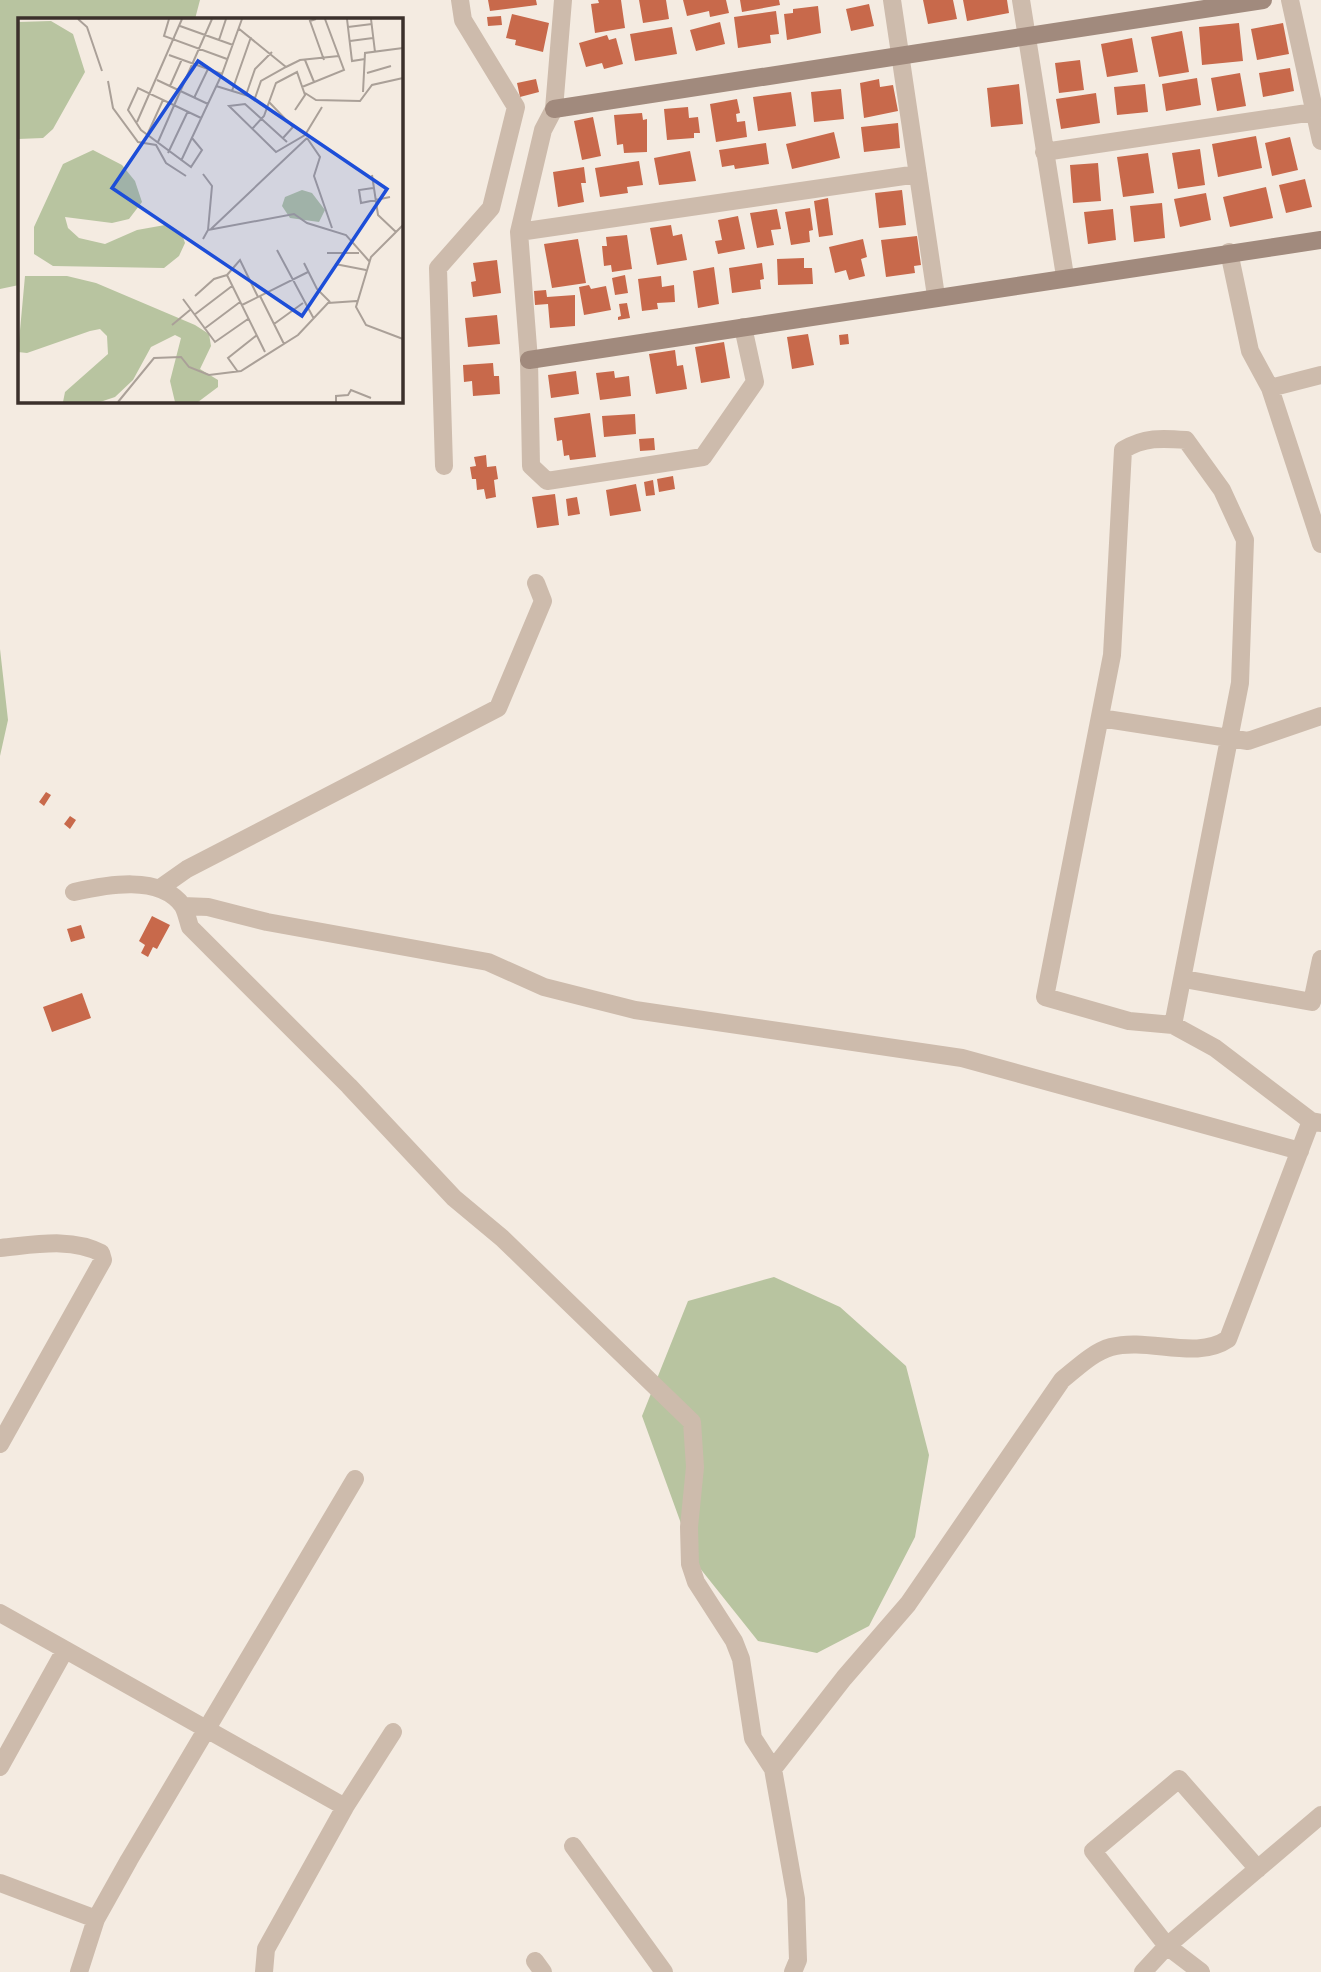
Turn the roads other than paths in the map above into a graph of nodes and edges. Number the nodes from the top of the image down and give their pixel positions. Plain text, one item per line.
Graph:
1 (460, 0) edge
2 (563, 0) edge
3 (892, 0) edge
4 (1021, 0) edge
5 (1263, 0) edge
6 (1290, 0) edge
7 (1027, 36) junction
8 (902, 54) junction
9 (554, 109) junction
10 (1314, 112) junction
11 (1321, 141) edge
12 (1044, 152) junction
13 (918, 174) junction
14 (519, 232) junction
15 (1321, 240) edge
16 (1229, 252) junction
17 (1065, 276) junction
18 (936, 296) junction
19 (743, 327) junction
20 (528, 359) junction
21 (1321, 375) edge
22 (1270, 388) junction
23 (444, 466) dead end
24 (1316, 507) edge
25 (1321, 544) edge
26 (536, 583) dead end
27 (1321, 716) edge
28 (1100, 718) junction
29 (1230, 739) junction
30 (160, 888) junction
31 (74, 892) dead end
32 (183, 906) junction
33 (1321, 960) edge
34 (1184, 979) junction
35 (1173, 1025) junction
36 (1316, 1122) edge
37 (1300, 1151) junction
38 (0, 1248) edge
39 (0, 1444) edge
40 (355, 1479) dead end
41 (0, 1613) edge
42 (65, 1650) junction
43 (208, 1727) junction
44 (393, 1732) dead end
45 (0, 1767) edge
46 (773, 1769) junction
47 (345, 1807) junction
48 (1321, 1815) edge
49 (573, 1846) dead end
50 (1258, 1869) junction
51 (0, 1883) edge
52 (96, 1919) junction
53 (1167, 1946) junction
54 (79, 1972) edge
55 (264, 1972) edge
56 (664, 1972) edge
57 (793, 1972) edge
58 (1143, 1972) edge
59 (1201, 1972) edge

1 - 23 street
2 - 9 street
3 - 8 street
4 - 7 street
5 - 7 street
6 - 10 street
7 - 8 street
7 - 12 street
8 - 9 street
8 - 13 street
9 - 14 street
10 - 11 street
10 - 12 street
12 - 17 street
13 - 14 street
13 - 18 street
14 - 20 street
15 - 16 street
16 - 17 street
16 - 22 street
17 - 18 street
18 - 19 street
19 - 20 street
19 - 20 street
21 - 22 street
22 - 24 street
24 - 25 street
26 - 30 street
27 - 29 street
28 - 29 street
28 - 29 street
28 - 35 street
29 - 34 street
30 - 31 street
30 - 32 street
32 - 37 street
32 - 46 street
33 - 34 street
34 - 35 street
35 - 36 street
36 - 37 street
37 - 46 street
38 - 39 street
40 - 43 street
41 - 42 street
42 - 43 street
42 - 45 street
43 - 47 street
43 - 52 street
44 - 47 street
46 - 57 street
47 - 55 street
48 - 50 street
49 - 56 street
50 - 53 street
50 - 53 street
51 - 52 street
52 - 54 street
53 - 58 street
53 - 59 street

